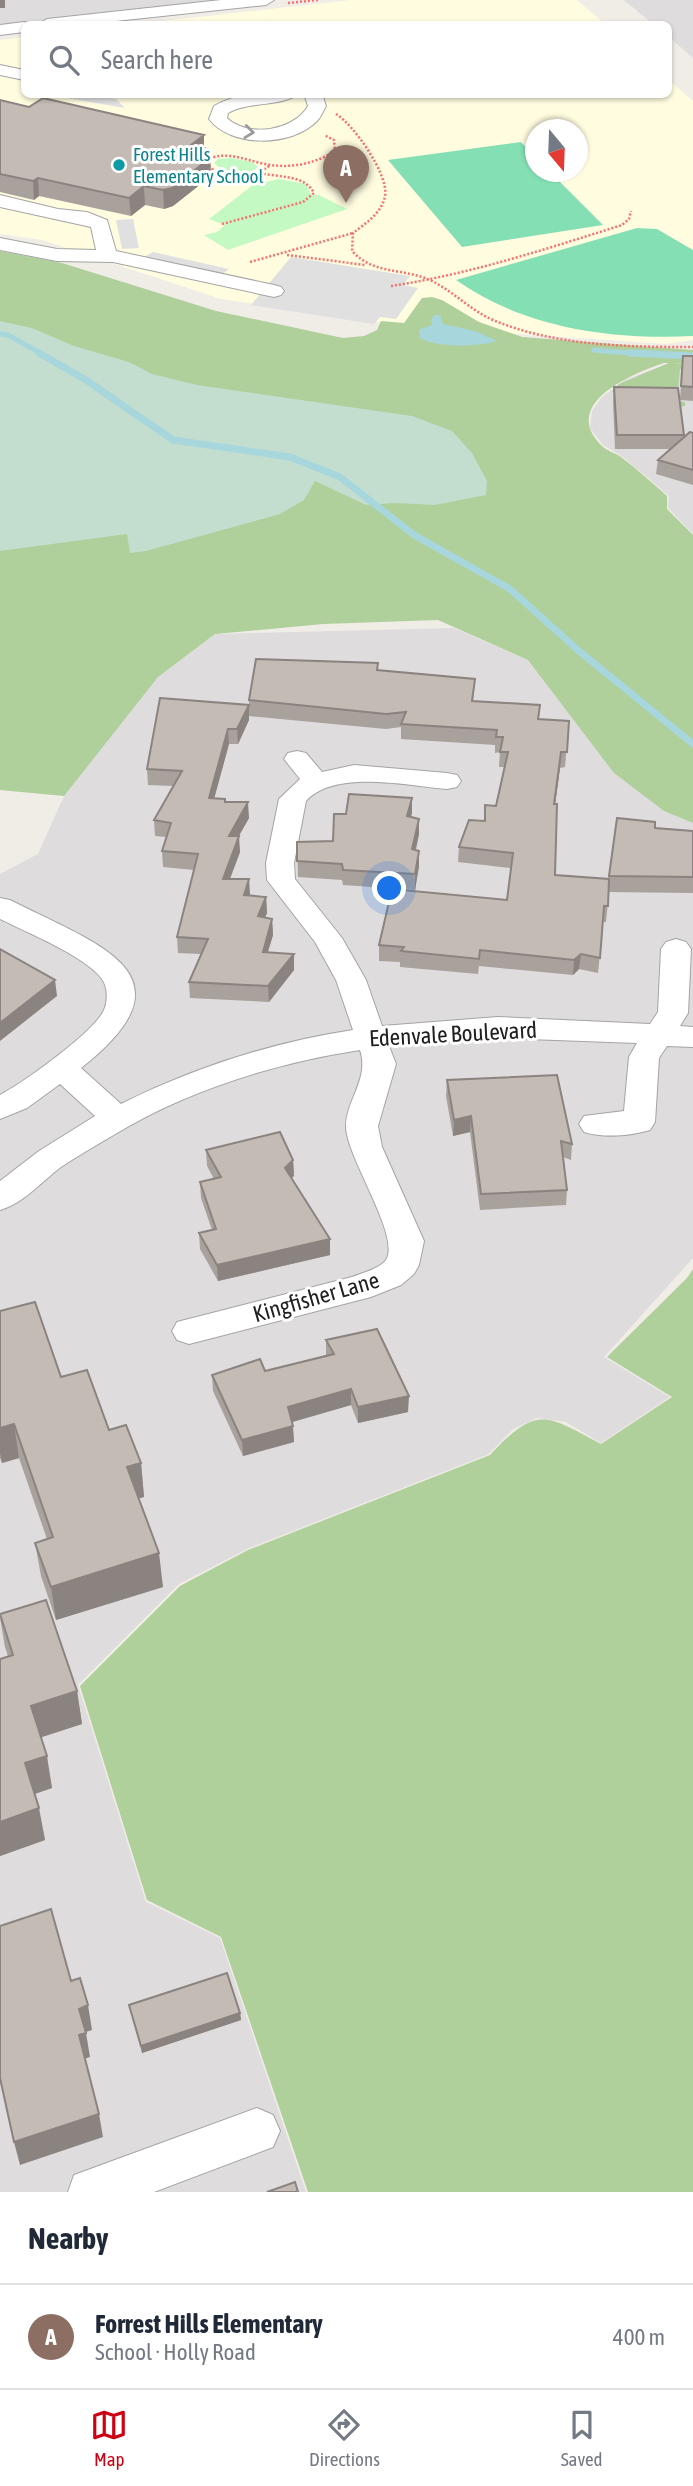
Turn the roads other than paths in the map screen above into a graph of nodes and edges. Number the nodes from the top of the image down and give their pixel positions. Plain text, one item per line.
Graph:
1 (266, 0) edge
2 (90, 21) edge
3 (21, 27) edge
4 (0, 30) edge
5 (0, 70) edge
6 (21, 74) edge
7 (259, 98) edge
8 (314, 98) edge
9 (0, 201) edge
10 (0, 244) edge
11 (107, 256) junction
12 (274, 291) dead end
13 (447, 781) dead end
14 (0, 907) edge
15 (676, 949) dead end
16 (660, 1035) junction
17 (371, 1037) junction
18 (693, 1037) edge
19 (60, 1067) junction
20 (0, 1108) edge
21 (117, 1118) junction
22 (596, 1124) dead end
23 (0, 1198) edge
24 (189, 1331) dead end
25 (257, 2131) dead end
26 (91, 2192) edge

1 - 2 street
3 - 4 street
5 - 6 street
7 -> 8 street
9 - 11 street
10 - 11 street
11 - 12 street
13 - 17 street, Kingfisher Lane
14 - 19 street
15 - 16 street
16 - 17 street, Edenvale Boulevard
16 - 18 street, Edenvale Boulevard
16 - 22 street
17 - 21 street, Edenvale Boulevard
17 - 24 street, Kingfisher Lane
19 - 20 street
19 - 21 street
21 - 23 street, Edenvale Boulevard
25 - 26 street

